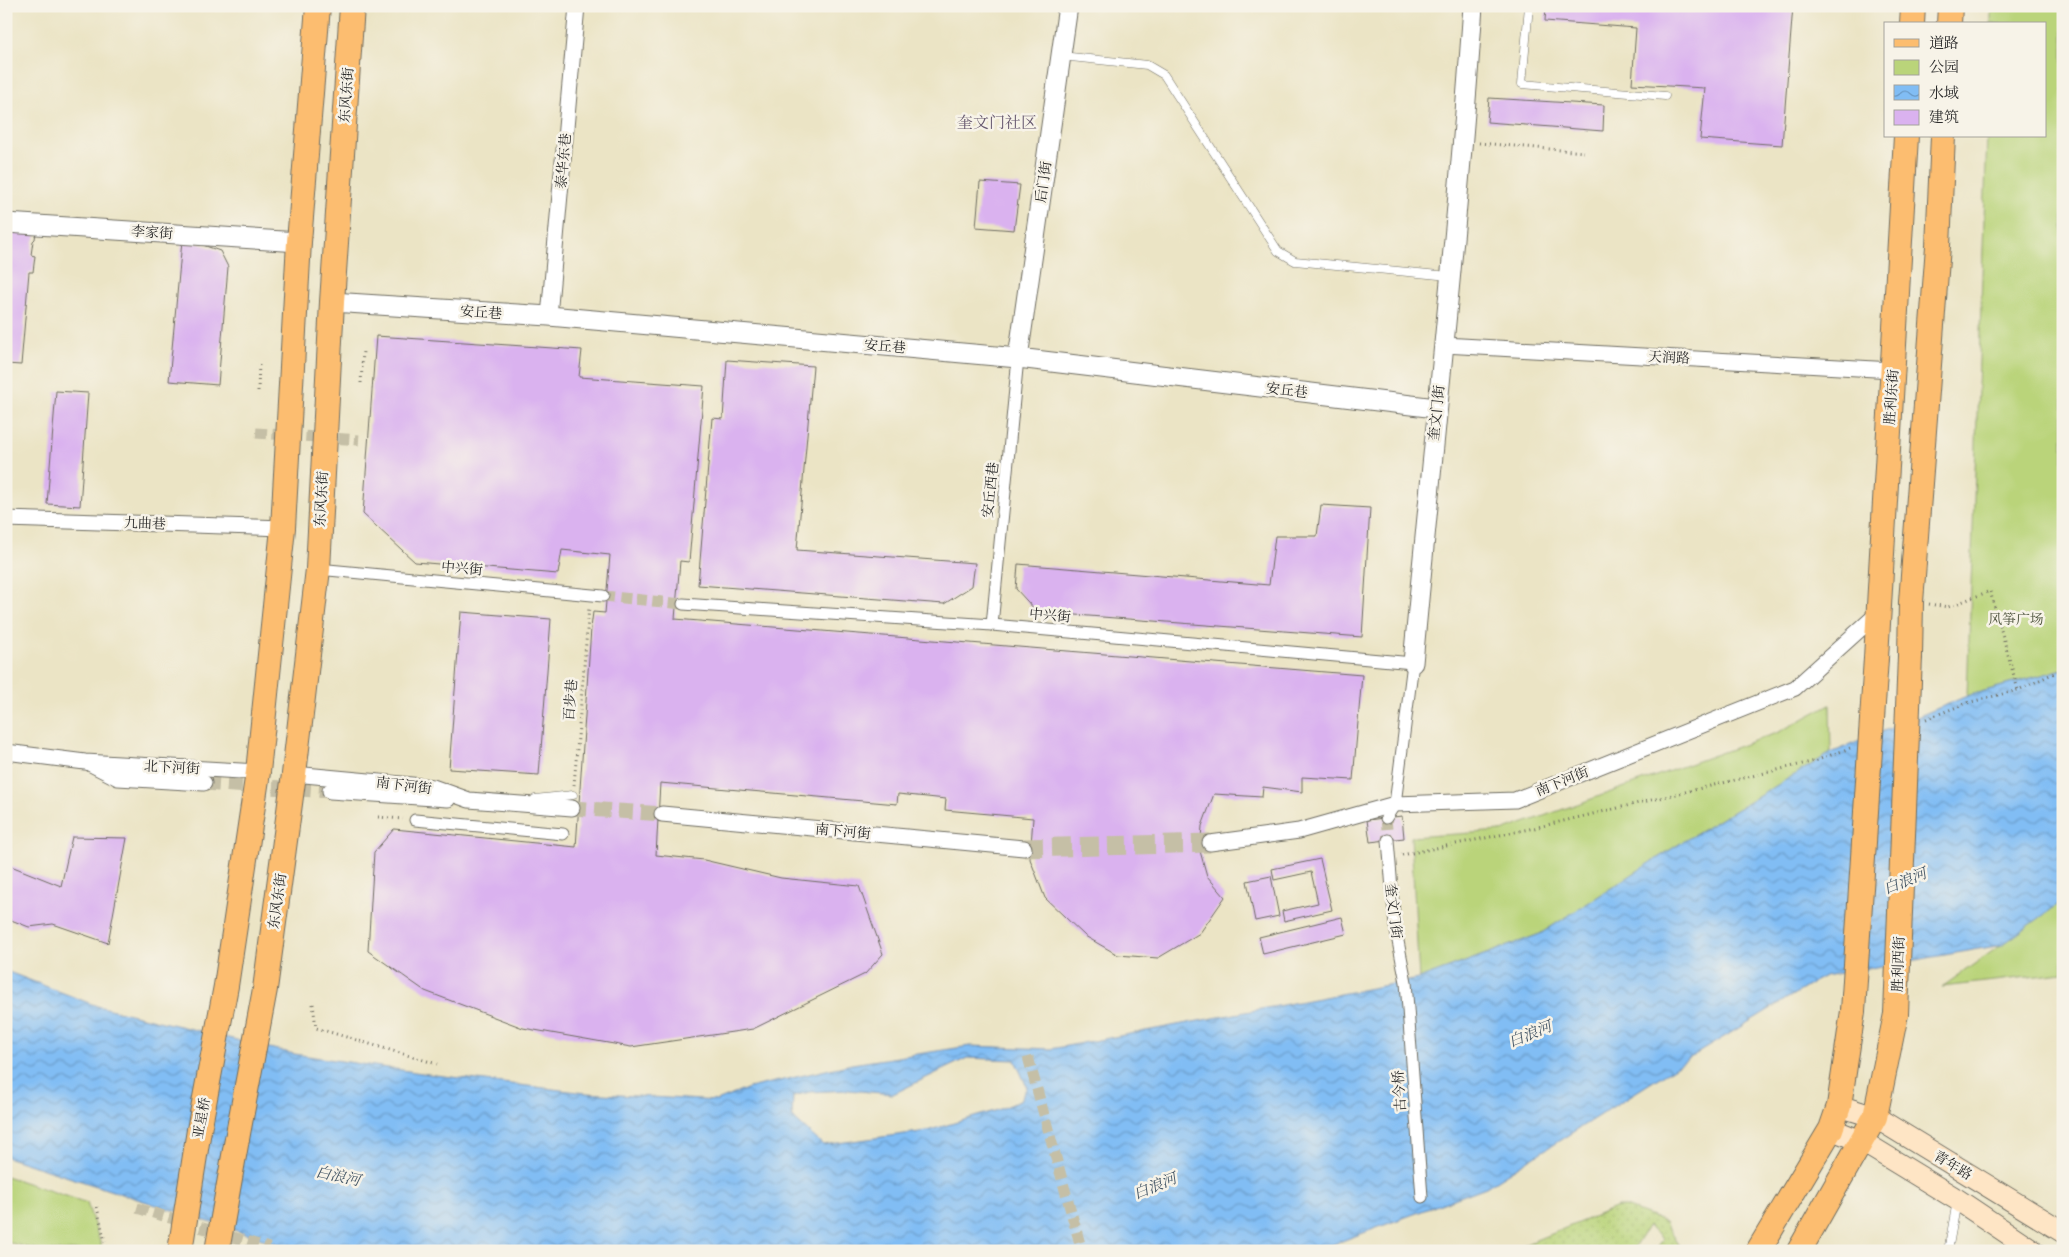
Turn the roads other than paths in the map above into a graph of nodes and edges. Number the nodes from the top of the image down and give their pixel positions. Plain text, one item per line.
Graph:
1 (318, 6) edge
2 (352, 6) edge
3 (578, 6) edge
4 (1068, 6) edge
5 (1473, 6) edge
6 (1528, 6) edge
7 (1913, 6) edge
8 (1950, 6) edge
9 (1912, 22) edge
10 (1949, 22) edge
11 (1061, 56) junction
12 (1664, 96) dead end
13 (1906, 138) edge
14 (1943, 138) edge
15 (6, 223) edge
16 (299, 242) junction
17 (1451, 276) junction
18 (332, 302) junction
19 (550, 316) junction
20 (1444, 345) junction
21 (1018, 358) junction
22 (1893, 370) junction
23 (1436, 408) junction
24 (6, 519) edge
25 (283, 528) junction
26 (318, 569) junction
27 (603, 596) tunnel mouth
28 (683, 604) tunnel mouth
29 (1877, 614) junction
30 (992, 625) junction
31 (1413, 663) junction
32 (6, 752) edge
33 (85, 762) junction
34 (258, 772) junction
35 (294, 774) junction
36 (204, 783) tunnel mouth
37 (330, 791) tunnel mouth
38 (469, 800) junction
39 (573, 801) tunnel mouth
40 (1395, 804) junction
41 (662, 814) tunnel mouth
42 (1386, 818) tunnel mouth
43 (414, 820) road end
44 (563, 834) dead end
45 (1388, 840) tunnel mouth
46 (1210, 843) tunnel mouth
47 (1024, 848) tunnel mouth
48 (1406, 982) joint
49 (1839, 1106) junction
50 (1875, 1117) junction
51 (1831, 1129) junction
52 (1862, 1142) junction
53 (1422, 1197) dead end
54 (1958, 1200) junction
55 (2063, 1232) edge
56 (180, 1251) edge
57 (217, 1251) edge
58 (1758, 1251) edge
59 (1799, 1251) edge
60 (1948, 1251) edge
61 (2034, 1251) edge

1 - 16 main road
2 - 18 main road, 东风东街
3 - 19 street, 泰华东巷
4 - 11 street, 后门街
5 - 17 street, 奎文门街
6 - 12 lane
7 - 9 main road
8 - 10 main road
11 - 17 lane
11 - 21 street, 后门街
13 - 22 main road, 胜利东街
14 - 50 main road, 胜利西街, bridge
15 - 16 street, 李家街
16 - 25 main road
17 - 20 street, 奎文门街
18 - 19 street, 安丘巷
18 - 26 main road, 东风东街
19 - 21 street, 安丘巷
20 - 22 street, 天润路
20 - 23 street, 奎文门街
21 - 23 street, 安丘巷
21 - 30 street, 安丘西巷
22 - 29 main road, 胜利东街
23 - 31 street, 奎文门街
24 - 25 street, 九曲巷
25 - 34 main road
26 - 27 street, 中兴街
26 - 35 main road, 东风东街
28 - 30 street, 中兴街
29 - 40 street, 南下河街
29 - 49 main road, 胜利东街, bridge
30 - 31 street, 中兴街
31 - 40 street, 奎文门街
32 - 33 street, 北下河街
33 - 34 street, 北下河街
33 - 36 street, 北下河街
34 - 56 main road, 亚星桥, bridge
35 - 38 street, 南下河街
35 - 57 main road, 东风东街, bridge
37 - 38 street
38 - 39 street, 南下河街
40 - 42 street, 奎文门街
40 - 46 street, 南下河街
41 - 47 street, 南下河街
43 - 44 street
45 - 48 street, 奎文门街
48 - 53 street, 古今桥
49 - 50 main road, 青年路
49 - 51 main road
50 - 52 main road, 胜利西街
50 - 55 main road, 青年路
51 - 52 main road, 青年路
51 - 58 main road
52 - 54 main road, 青年路
52 - 59 main road, 胜利西街
54 - 60 lane
54 - 61 main road, 青年路

